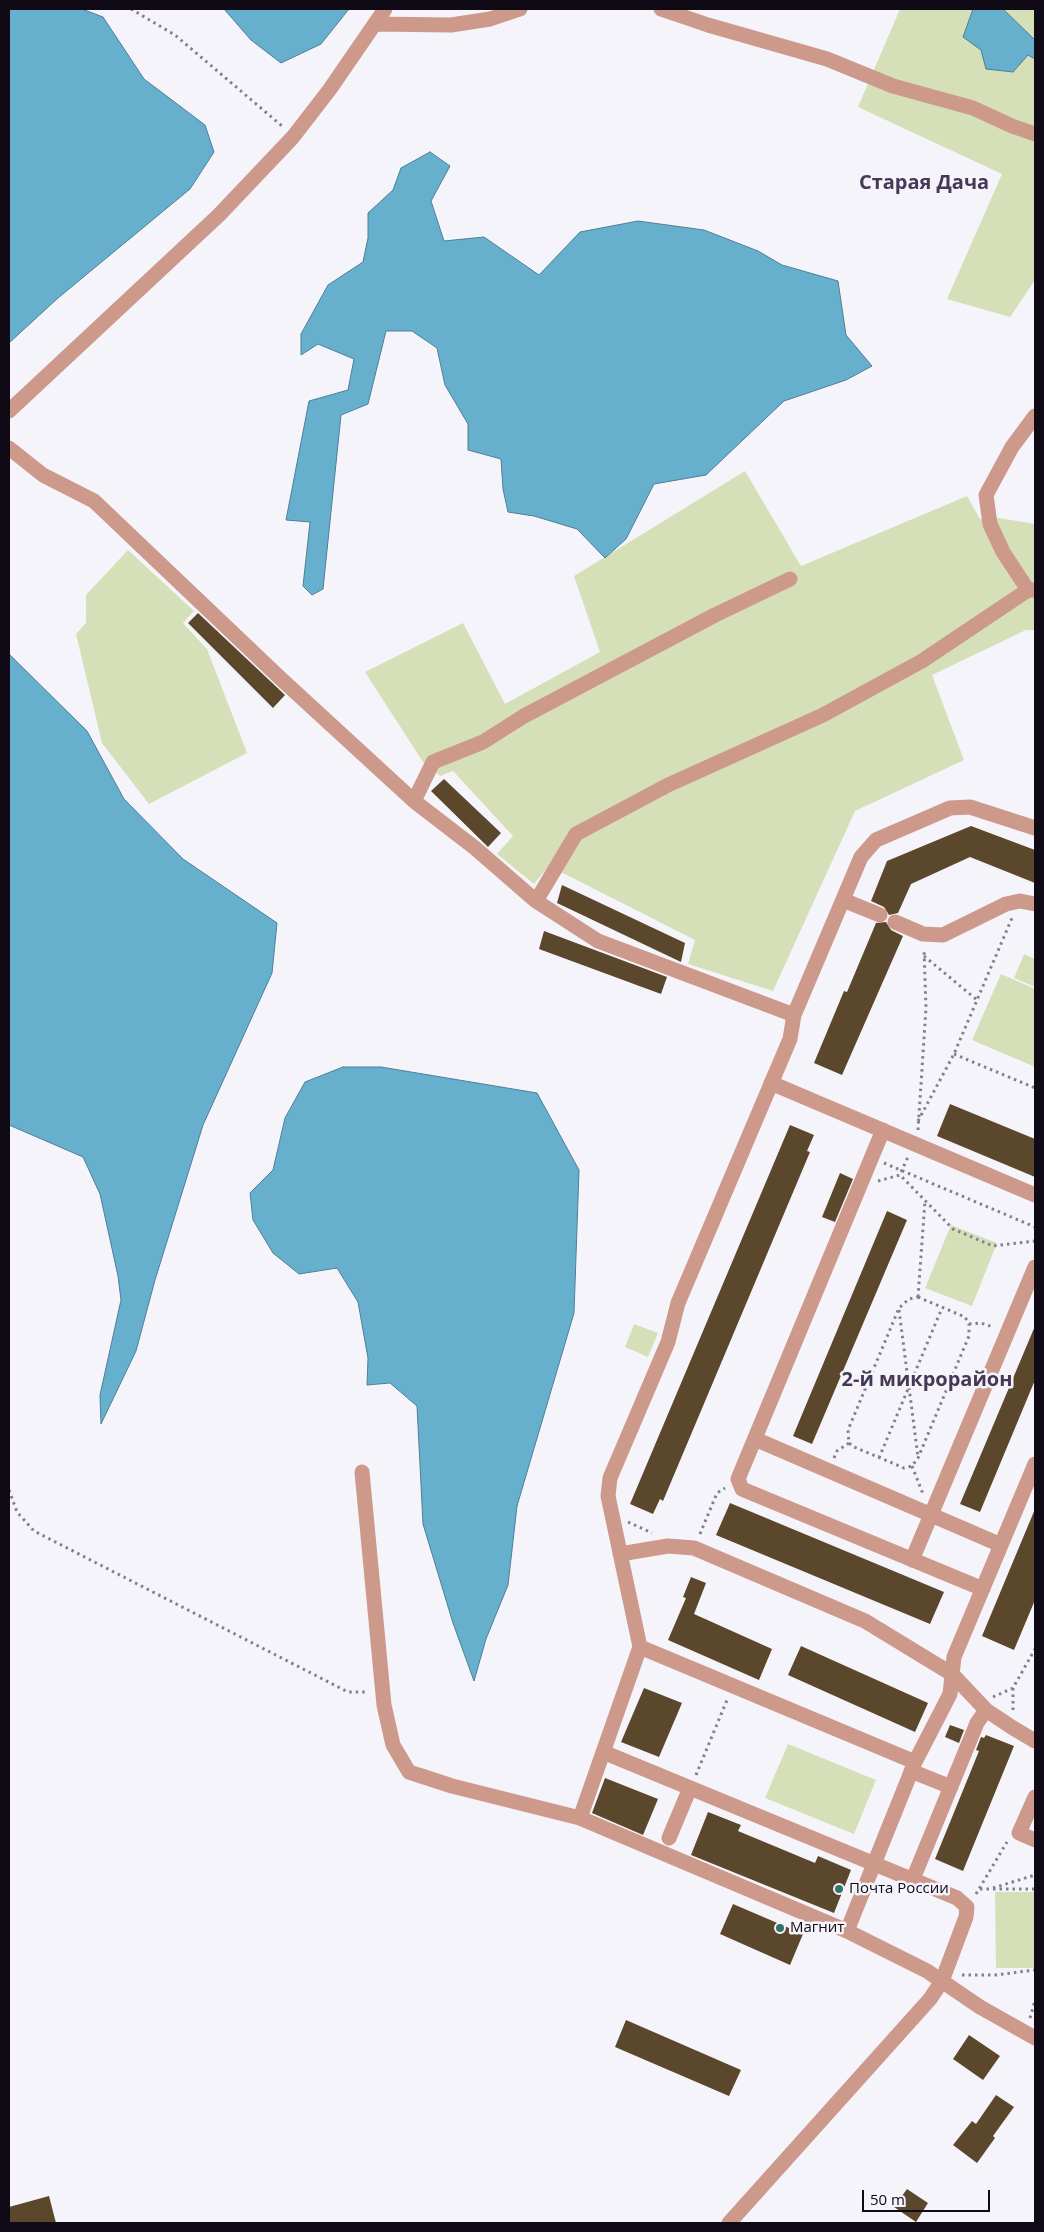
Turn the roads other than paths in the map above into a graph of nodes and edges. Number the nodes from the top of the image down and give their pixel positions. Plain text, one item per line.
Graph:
1 (385, 9) edge
2 (520, 9) edge
3 (661, 9) edge
4 (375, 24) junction
5 (1035, 134) edge
6 (9, 410) edge
7 (1035, 416) edge
8 (9, 448) edge
9 (790, 579) dead end
10 (1031, 590) edge
11 (414, 801) junction
12 (1035, 828) edge
13 (843, 900) junction
14 (536, 901) junction
15 (1035, 904) edge
16 (880, 915) dead end
17 (895, 922) dead end
18 (794, 1015) junction
19 (771, 1083) junction
20 (883, 1130) junction
21 (1035, 1195) edge
22 (1035, 1267) edge
23 (755, 1439) junction
24 (1035, 1464) edge
25 (362, 1472) dead end
26 (931, 1515) junction
27 (1001, 1545) junction
28 (620, 1554) junction
29 (912, 1560) junction
30 (983, 1589) junction
31 (640, 1647) junction
32 (952, 1674) junction
33 (986, 1710) junction
34 (1035, 1740) edge
35 (603, 1752) junction
36 (913, 1767) junction
37 (951, 1787) junction
38 (690, 1788) junction
39 (1035, 1796) edge
40 (580, 1818) junction
41 (669, 1838) dead end
42 (1035, 1840) edge
43 (874, 1863) junction
44 (913, 1879) junction
45 (847, 1931) junction
46 (943, 1978) junction
47 (1032, 2032) edge
48 (729, 2223) edge

1 - 4 street
2 - 4 street
3 - 5 street
4 - 6 street
7 - 10 street
8 - 11 street
9 - 11 street
10 - 14 street
11 - 14 street
12 - 13 street
13 - 16 street
13 - 18 street
14 - 18 street
15 - 17 street
18 - 19 street
19 - 20 street
19 - 28 street
20 - 21 street
20 - 23 street
22 - 26 street
23 - 26 street
23 - 29 street
24 - 27 street
25 - 40 street
26 - 27 street
26 - 29 street
27 - 30 street
28 - 31 street
28 - 32 street
29 - 30 street
30 - 32 street
31 - 35 street
31 - 36 street
32 - 33 street
32 - 36 street
33 - 34 street
33 - 37 street
35 - 38 street
35 - 40 street
36 - 37 street
36 - 43 street
37 - 44 street
38 - 41 street
38 - 43 street
39 - 42 street
40 - 45 street
43 - 44 street
43 - 45 street
44 - 46 street
45 - 46 street
46 - 47 street
46 - 48 street

